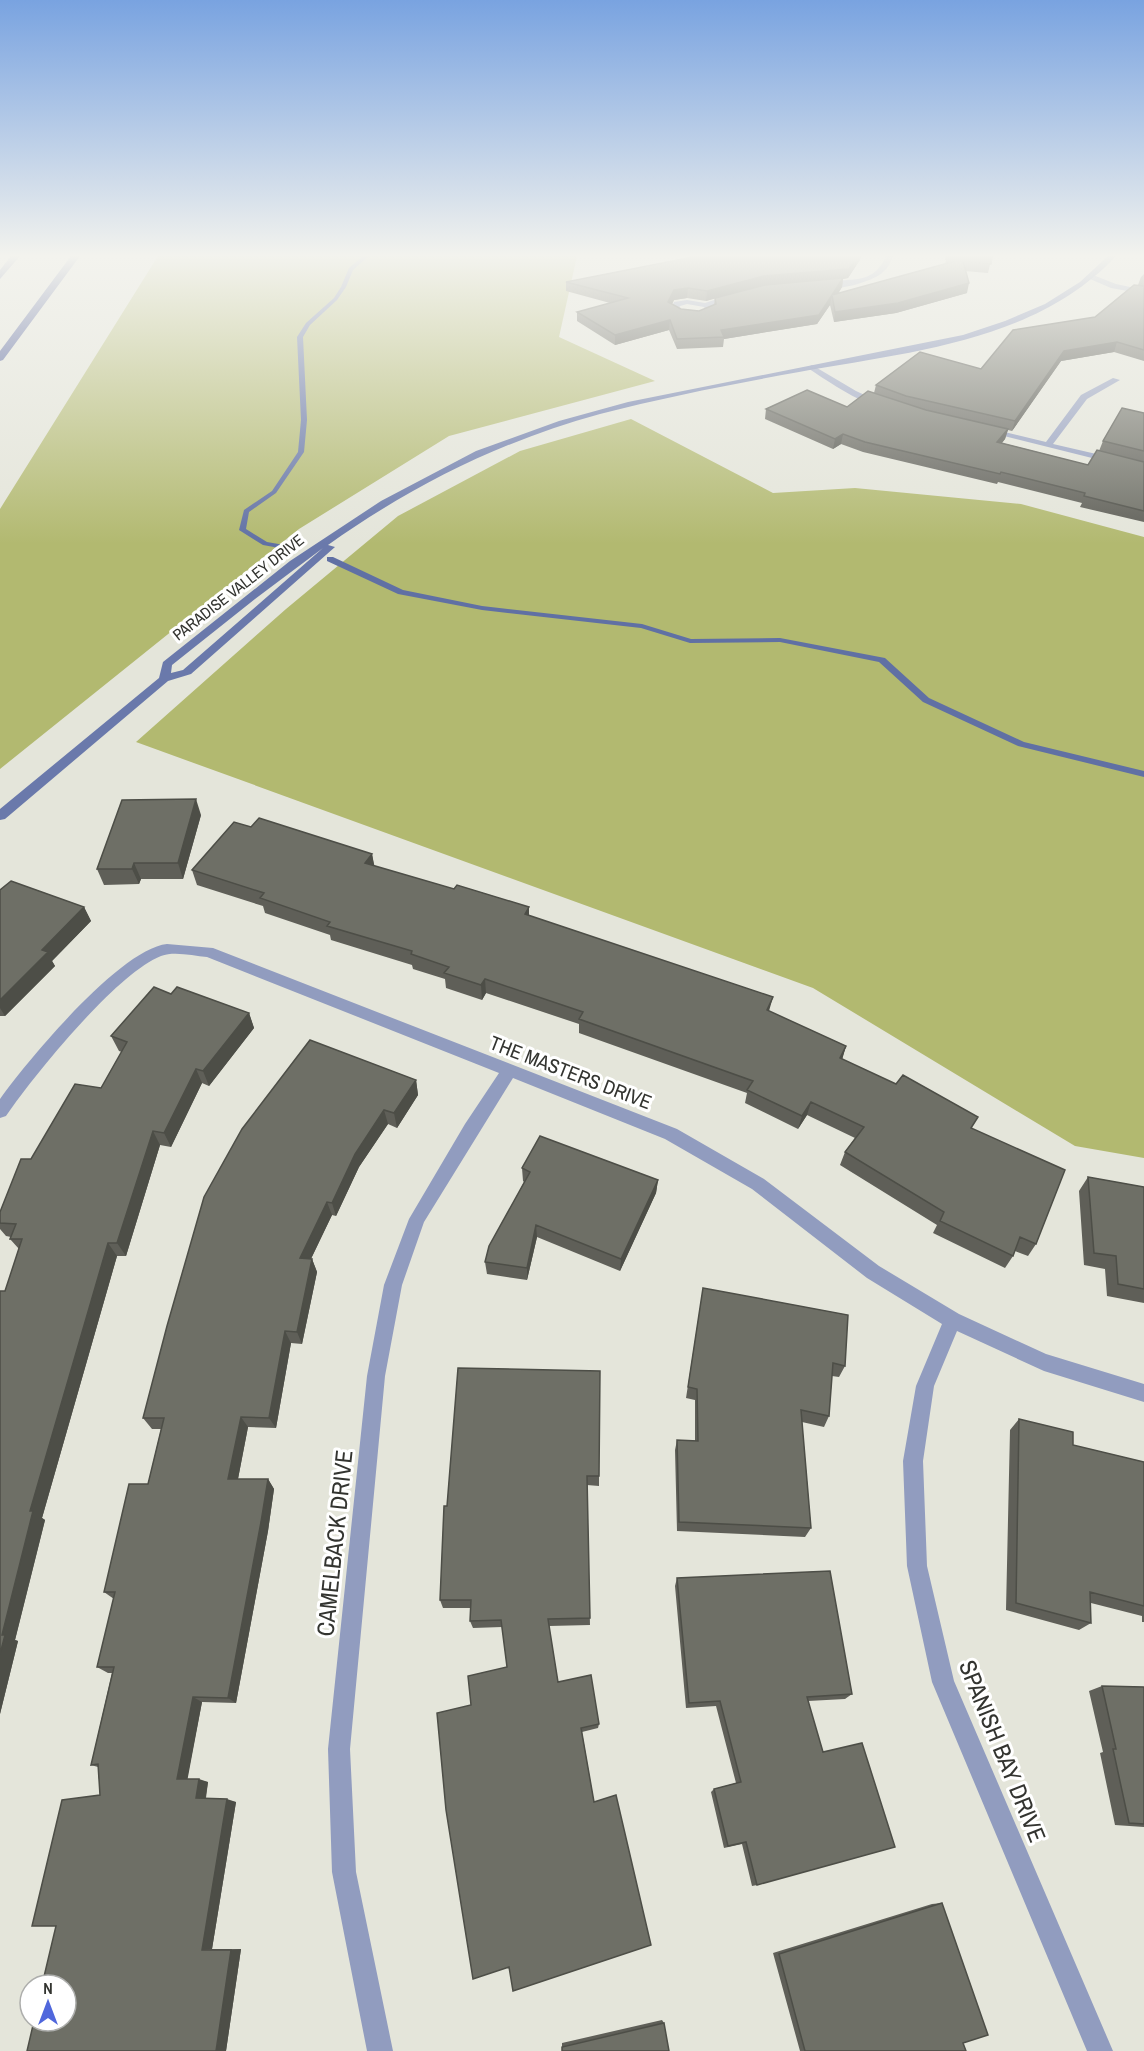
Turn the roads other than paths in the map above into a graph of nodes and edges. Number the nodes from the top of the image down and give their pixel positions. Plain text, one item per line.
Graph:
1 (889, 352) edge
2 (812, 367) junction
3 (1116, 380) dead end
4 (888, 406) edge
5 (973, 428) edge
6 (1048, 445) junction
7 (1144, 468) edge
8 (344, 531) junction
9 (164, 679) junction
10 (0, 816) edge
11 (510, 1070) junction
12 (0, 1111) edge
13 (953, 1320) junction
14 (1144, 1393) edge
15 (380, 2051) edge
16 (1100, 2051) edge

1 - 2 street, PARADISE VALLEY DRIVE
2 - 4 street
2 - 8 street, PARADISE VALLEY DRIVE
3 - 6 street
5 - 6 street
6 - 7 street
8 - 9 street, PARADISE VALLEY DRIVE
8 - 9 street, PARADISE VALLEY DRIVE
9 - 10 street, PARADISE VALLEY DRIVE
11 - 12 street, THE MASTERS DRIVE
11 - 13 street, THE MASTERS DRIVE
11 - 15 street, CAMELBACK DRIVE
13 - 14 street, THE MASTERS DRIVE
13 - 16 street, SPANISH BAY DRIVE

